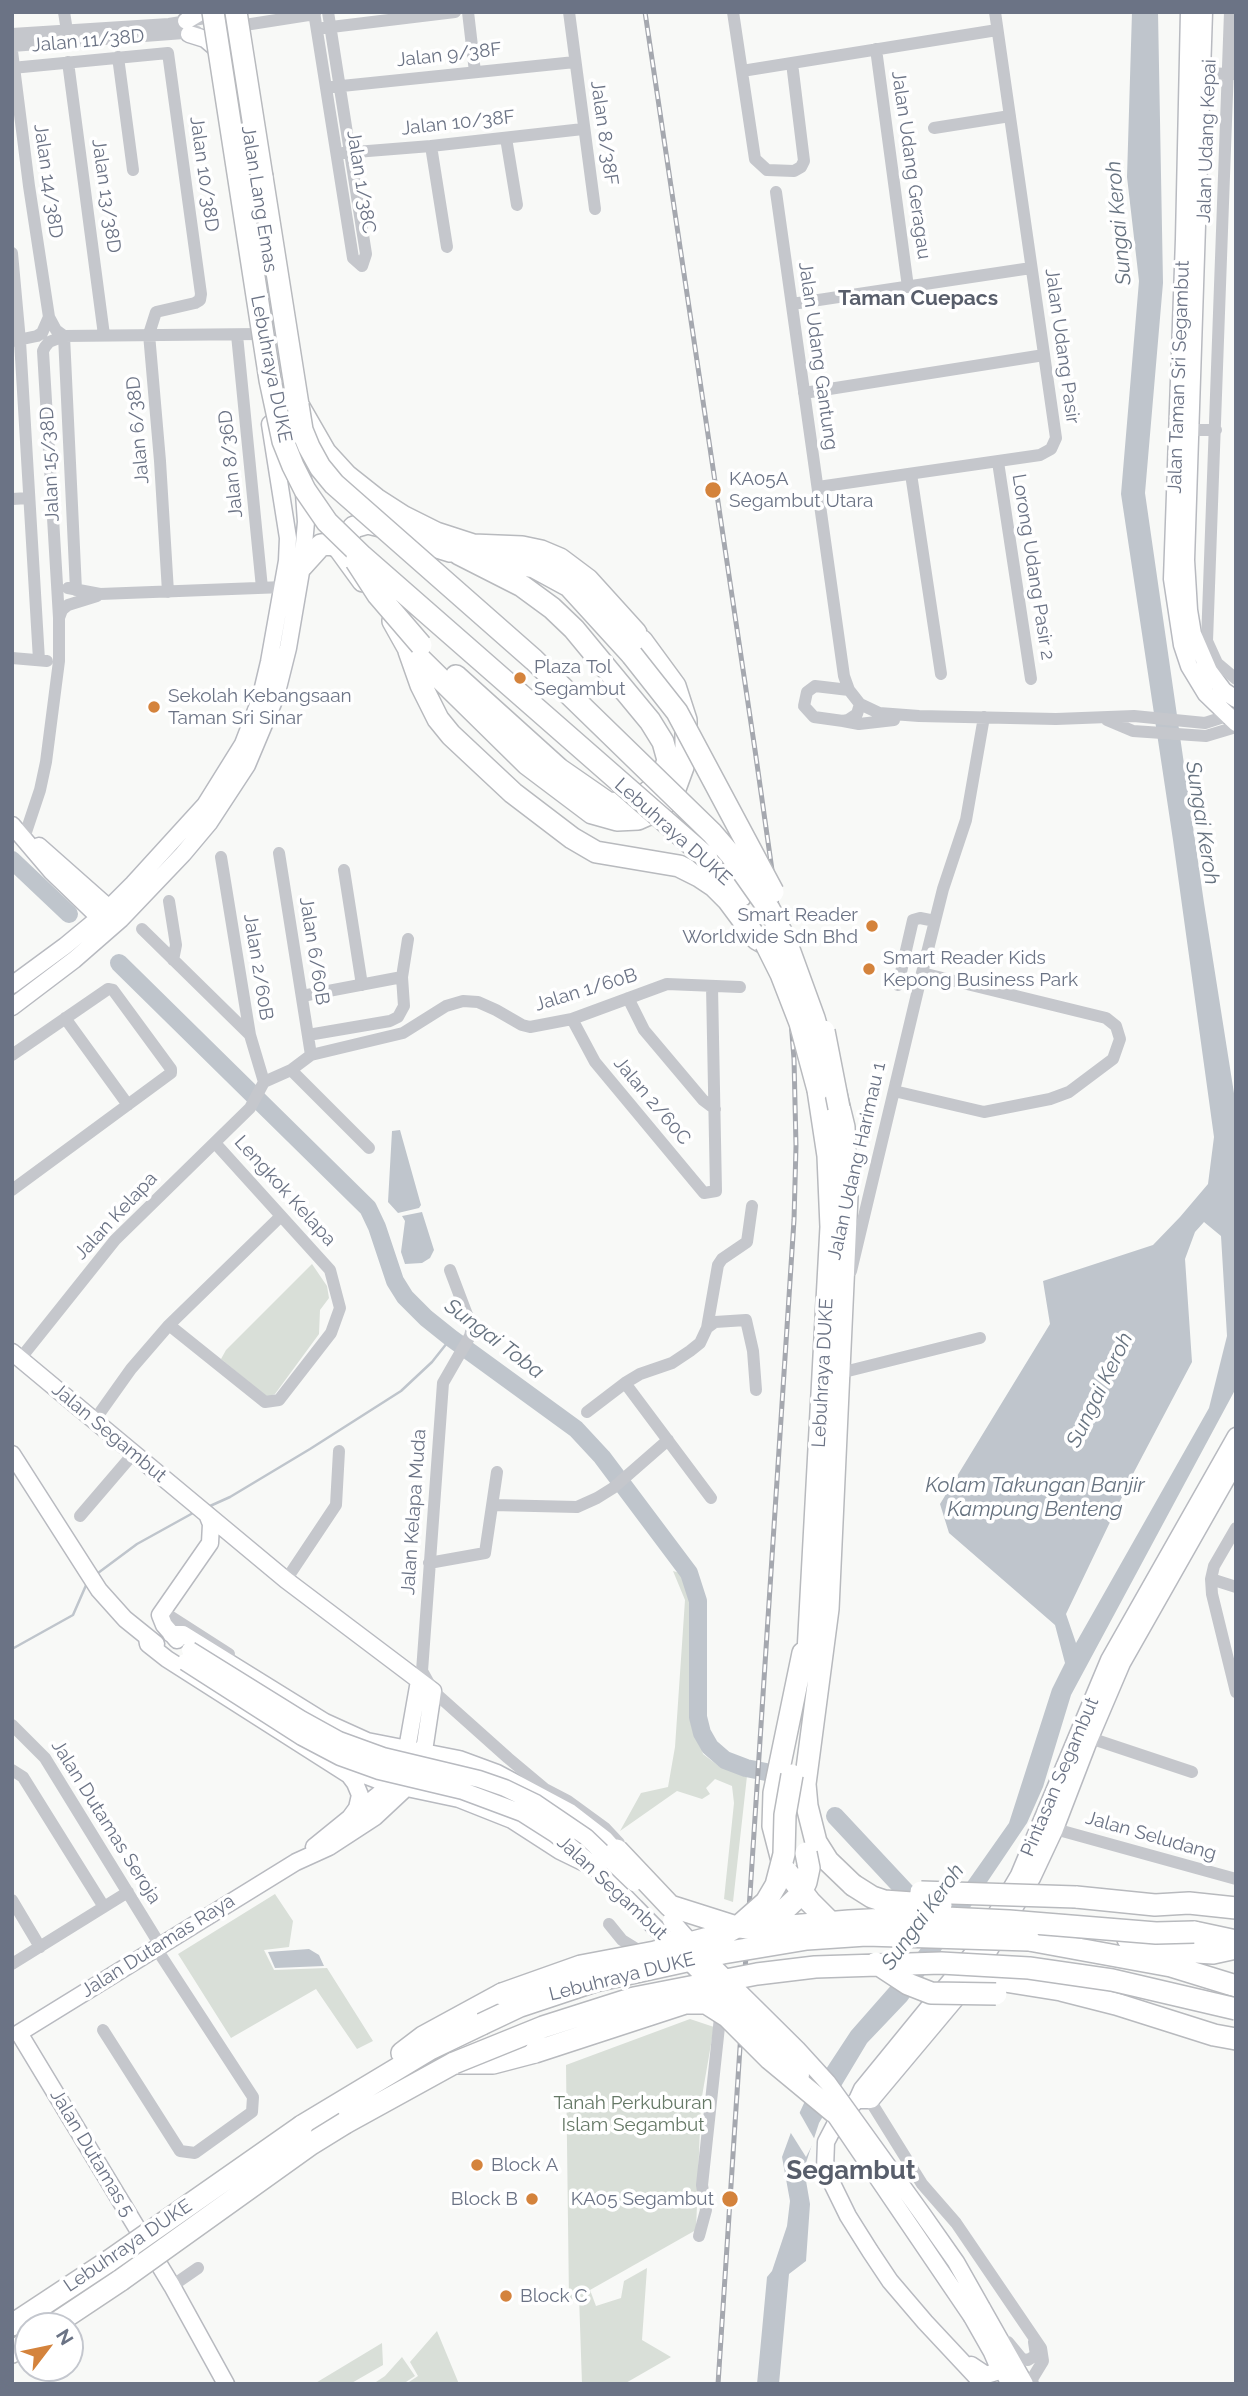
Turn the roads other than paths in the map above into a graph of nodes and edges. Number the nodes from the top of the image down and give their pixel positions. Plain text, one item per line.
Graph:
1 (64, 12) edge
2 (115, 12) edge
3 (455, 12) edge
4 (468, 12) edge
5 (569, 12) edge
6 (733, 12) edge
7 (995, 12) edge
8 (1189, 12) edge
9 (1204, 12) edge
10 (1230, 12) edge
11 (319, 13) edge
12 (224, 16) edge
13 (168, 18) edge
14 (117, 27) junction
15 (187, 27) junction
16 (324, 28) junction
17 (998, 30) junction
18 (67, 31) junction
19 (12, 34) edge
20 (12, 48) edge
21 (876, 49) junction
22 (218, 50) junction
23 (168, 53) joint
24 (118, 57) junction
25 (68, 61) junction
26 (575, 62) junction
27 (793, 63) junction
28 (13, 67) edge
29 (742, 71) junction
30 (475, 72) junction
31 (1195, 73) junction
32 (1232, 74) edge
33 (332, 87) junction
34 (1010, 116) junction
35 (934, 128) dead end
36 (583, 129) junction
37 (506, 138) junction
38 (431, 146) junction
39 (343, 153) junction
40 (133, 170) dead end
41 (776, 192) dead end
42 (517, 205) dead end
43 (595, 209) dead end
44 (447, 247) dead end
45 (12, 253) edge
46 (1031, 268) junction
47 (908, 287) junction
48 (792, 304) junction
49 (49, 317) junction
50 (149, 334) junction
51 (259, 334) junction
52 (104, 335) junction
53 (237, 335) junction
54 (64, 336) junction
55 (19, 341) edge
56 (43, 351) junction
57 (1044, 355) junction
58 (804, 393) junction
59 (298, 405) junction
60 (293, 427) junction
61 (1191, 430) junction
62 (1216, 430) junction
63 (998, 462) junction
64 (911, 474) junction
65 (818, 487) junction
66 (29, 498) junction
67 (12, 499) edge
68 (327, 522) junction
69 (389, 528) junction
70 (459, 554) junction
71 (348, 560) junction
72 (302, 566) junction
73 (56, 575) junction
74 (284, 587) junction
75 (262, 588) junction
76 (76, 590) junction
77 (168, 592) junction
78 (100, 594) junction
79 (59, 618) junction
80 (414, 645) junction
81 (12, 658) edge
82 (39, 660) junction
83 (59, 661) junction
84 (941, 674) dead end
85 (1031, 679) dead end
86 (1236, 679) edge
87 (849, 690) junction
88 (1236, 699) edge
89 (860, 704) junction
90 (919, 716) junction
91 (984, 717) junction
92 (1103, 719) junction
93 (1234, 720) edge
94 (843, 721) junction
95 (1206, 729) junction
96 (20, 833) edge
97 (279, 853) dead end
98 (221, 857) dead end
99 (344, 870) dead end
100 (133, 884) junction
101 (82, 891) junction
102 (169, 901) dead end
103 (110, 918) junction
104 (935, 921) junction
105 (142, 929) dead end
106 (408, 939) dead end
107 (766, 944) junction
108 (65, 946) junction
109 (173, 960) junction
110 (922, 973) junction
111 (402, 977) junction
112 (12, 985) edge
113 (362, 985) junction
114 (898, 985) dead end
115 (712, 986) junction
116 (740, 987) dead end
117 (302, 996) junction
118 (628, 998) junction
119 (12, 1007) edge
120 (398, 1017) junction
121 (65, 1018) junction
122 (572, 1019) junction
123 (403, 1033) junction
124 (250, 1035) junction
125 (308, 1035) junction
126 (12, 1055) edge
127 (312, 1055) junction
128 (291, 1070) junction
129 (263, 1085) junction
130 (894, 1091) junction
131 (128, 1105) junction
132 (839, 1108) junction
133 (715, 1110) junction
134 (215, 1143) junction
135 (369, 1148) dead end
136 (12, 1190) edge
137 (752, 1206) dead end
138 (281, 1216) junction
139 (450, 1270) dead end
140 (169, 1325) junction
141 (708, 1328) junction
142 (980, 1338) dead end
143 (16, 1355) edge
144 (844, 1372) junction
145 (625, 1383) junction
146 (756, 1390) dead end
147 (587, 1412) dead end
148 (94, 1421) junction
149 (1236, 1436) edge
150 (668, 1440) junction
151 (339, 1451) dead end
152 (134, 1453) junction
153 (12, 1454) edge
154 (1236, 1462) edge
155 (497, 1472) dead end
156 (711, 1498) dead end
157 (493, 1505) junction
158 (207, 1514) junction
159 (80, 1516) dead end
160 (1236, 1528) edge
161 (239, 1541) junction
162 (210, 1543) junction
163 (429, 1563) junction
164 (1211, 1579) junction
165 (286, 1580) junction
166 (1236, 1587) edge
167 (161, 1613) junction
168 (125, 1619) junction
169 (829, 1624) dead end
170 (171, 1634) junction
171 (147, 1638) junction
172 (808, 1641) junction
173 (188, 1656) junction
174 (424, 1681) junction
175 (1235, 1689) edge
176 (321, 1716) junction
177 (12, 1725) edge
178 (1090, 1738) junction
179 (423, 1752) junction
180 (325, 1759) junction
181 (12, 1770) edge
182 (1192, 1772) dead end
183 (799, 1774) junction
184 (388, 1784) junction
185 (405, 1788) junction
186 (425, 1792) junction
187 (346, 1823) junction
188 (1055, 1829) junction
189 (617, 1850) junction
190 (305, 1857) junction
191 (599, 1870) junction
192 (1236, 1880) edge
193 (853, 1885) junction
194 (128, 1892) junction
195 (12, 1900) edge
196 (1155, 1905) junction
197 (104, 1907) junction
198 (1236, 1908) edge
199 (703, 1916) junction
200 (671, 1920) junction
201 (1236, 1921) edge
202 (608, 1924) dead end
203 (1030, 1940) junction
204 (1236, 1941) edge
205 (1195, 1942) junction
206 (40, 1947) junction
207 (158, 1947) junction
208 (1236, 1948) edge
209 (12, 1964) edge
210 (1065, 1973) junction
211 (970, 1983) junction
212 (1236, 1986) edge
213 (720, 2002) junction
214 (1236, 2009) edge
215 (1236, 2028) edge
216 (103, 2030) dead end
217 (16, 2035) edge
218 (1225, 2037) edge
219 (1236, 2051) edge
220 (454, 2063) junction
221 (386, 2074) junction
222 (863, 2096) junction
223 (834, 2112) junction
224 (699, 2236) dead end
225 (198, 2268) dead end
226 (172, 2286) junction
227 (73, 2312) edge
228 (981, 2315) junction
229 (12, 2325) edge
230 (1032, 2335) junction
231 (987, 2341) junction
232 (949, 2350) junction
233 (226, 2384) edge
234 (984, 2384) edge
235 (1010, 2384) edge
236 (1025, 2384) edge
237 (1033, 2384) edge

1 - 18 street
2 - 14 street
3 - 16 street
4 - 30 street
5 - 26 street, Jalan 8/38F
6 - 29 street
7 - 17 street, Jalan Udang Pasir
8 - 31 main road, Jalan Taman Sri Segambut
9 - 31 main road, Jalan Taman Sri Segambut
10 - 32 street, Jalan Udang Kepai
11 - 12 street
11 - 16 street, Jalan 1/38C
12 - 15 main road
12 - 15 street
12 - 22 main road, Jalan Lang Emas
12 - 59 highway, Lebuhraya DUKE, bridge
12 - 60 main road, Jalan Lang Emas
12 - 68 highway, Lebuhraya DUKE, bridge
13 - 14 street
13 - 15 street
14 - 18 street
15 - 20 street
15 - 22 main road
16 - 33 street, Jalan 1/38C
17 - 21 street
17 - 34 street, Jalan Udang Pasir
18 - 19 street
20 - 28 street, Jalan 14/38D
21 - 27 street
21 - 47 street, Jalan Udang Geragau
22 - 51 main road, Jalan Lang Emas
23 - 24 street, Jalan 11/38D
23 - 50 street, Jalan 10/38D
24 - 25 street, Jalan 11/38D
24 - 40 street
25 - 28 street, Jalan 11/38D
25 - 52 street, Jalan 13/38D
26 - 30 street, Jalan 9/38F
26 - 36 street, Jalan 8/38F
27 - 29 street
27 - 29 street
28 - 49 street, Jalan 14/38D
30 - 33 street, Jalan 9/38F
31 - 32 street
31 - 61 main road, Jalan Taman Sri Segambut
31 - 93 main road, Jalan Taman Sri Segambut
32 - 62 street, Jalan Udang Kepai
33 - 39 street, Jalan 1/38C
34 - 35 street
34 - 46 street, Jalan Udang Pasir
36 - 37 street, Jalan 10/38F
36 - 43 street, Jalan 8/38F
37 - 38 street, Jalan 10/38F
37 - 42 street
38 - 39 street, Jalan 10/38F
38 - 44 street
39 - 39 street, Jalan 1/38C
41 - 48 street, Jalan Udang Gantung
45 - 55 street
46 - 47 street
46 - 57 street, Jalan Udang Pasir
47 - 48 street
48 - 58 street, Jalan Udang Gantung
49 - 54 street
49 - 55 street
50 - 52 street
50 - 53 street
50 - 77 street, Jalan 6/38D
51 - 53 street
51 - 74 main road, Jalan Lang Emas
52 - 54 street
53 - 75 street, Jalan 8/36D
54 - 56 street
54 - 76 street, Jalan 15/38D
55 - 56 street
55 - 66 street
56 - 73 street
57 - 58 street
57 - 63 street, Jalan Udang Pasir
58 - 65 street, Jalan Udang Gantung
59 - 80 highway
59 - 132 highway, Lebuhraya DUKE, bridge
60 - 69 highway
60 - 72 main road, Jalan Lang Emas
61 - 62 street
61 - 88 main road, Jalan Taman Sri Segambut
62 - 86 street, Jalan Udang Kepai
63 - 64 street, Jalan Udang Pasir
63 - 85 street, Lorong Udang Pasir 2
64 - 65 street, Jalan Udang Pasir
64 - 84 street
65 - 87 street, Jalan Udang Gantung
66 - 67 street
66 - 82 street
68 - 80 highway, bridge
68 - 107 highway, Lebuhraya DUKE, bridge
69 - 70 highway
69 - 71 highway
70 - 80 highway
70 - 132 highway, bridge
71 - 72 highway
71 - 80 highway
72 - 103 main road, Jalan Lang Emas
73 - 76 street
73 - 79 street
74 - 75 street
74 - 100 main road, Jalan Lang Emas
75 - 77 street
76 - 78 street
77 - 78 street
78 - 79 street
79 - 83 street
80 - 107 highway
81 - 82 street
82 - 83 street
83 - 96 street
87 - 89 street
87 - 94 street
89 - 90 street
89 - 94 street
90 - 91 street
90 - 94 street
91 - 92 street
91 - 104 street, Jalan Udang Harimau 1
92 - 95 street
92 - 95 street
93 - 95 street
96 - 101 main road
97 - 117 street, Jalan 6/60B
98 - 124 street, Jalan 2/60B
99 - 113 street
100 - 101 main road
100 - 103 main road, Jalan Lang Emas
101 - 103 main road
101 - 108 main road
102 - 109 street
103 - 108 main road
103 - 119 main road
104 - 110 street, Jalan Udang Harimau 1
104 - 114 street
105 - 109 street
106 - 111 street
107 - 172 highway, Lebuhraya DUKE, bridge
108 - 112 main road
109 - 124 street
110 - 130 street, Jalan Udang Harimau 1
110 - 130 street
111 - 113 street
111 - 120 street
113 - 117 street
115 - 116 street, Jalan 1/60B
115 - 118 street, Jalan 1/60B
115 - 133 street
117 - 125 street, Jalan 6/60B
118 - 122 street, Jalan 1/60B
118 - 133 street
120 - 123 street
120 - 125 street
121 - 126 street
121 - 131 street
121 - 131 street
122 - 123 street, Jalan 1/60B
122 - 133 street, Jalan 2/60C
123 - 127 street, Jalan 1/60B
124 - 129 street, Jalan 2/60B
125 - 127 street, Jalan 6/60B
127 - 128 street, Jalan 1/60B
128 - 129 street, Jalan 1/60B
128 - 135 street
129 - 134 street, Jalan Kelapa
130 - 144 street, Jalan Udang Harimau 1
131 - 136 street
132 - 183 highway, Lebuhraya DUKE
134 - 138 street, Lengkok Kelapa
134 - 143 street, Jalan Kelapa
137 - 141 street
138 - 140 street
138 - 140 street, Lengkok Kelapa
139 - 163 street, Jalan Kelapa Muda
140 - 148 street
141 - 145 street
141 - 146 street
142 - 144 street
143 - 148 main road, Jalan Segambut
144 - 169 street, Jalan Udang Harimau 1
145 - 147 street
145 - 150 street
148 - 152 main road, Jalan Segambut
149 - 222 main road, Pintasan Segambut
150 - 156 street
150 - 157 street
151 - 165 street
152 - 158 main road, Jalan Segambut
152 - 159 street
153 - 168 main road, Jalan Segambut
154 - 178 main road, Pintasan Segambut
155 - 157 street
157 - 163 street
158 - 161 main road, Jalan Segambut
158 - 162 main road
160 - 164 street
161 - 162 main road
161 - 165 main road, Jalan Segambut
162 - 167 main road
163 - 174 street, Jalan Kelapa Muda
164 - 166 street
164 - 175 street
165 - 174 main road, Jalan Segambut
167 - 168 main road
167 - 170 main road, Jalan Segambut
167 - 176 street
168 - 171 main road, Jalan Segambut
170 - 173 main road, Jalan Segambut
170 - 176 main road
171 - 173 main road, Jalan Segambut
171 - 180 main road
172 - 183 highway, Lebuhraya DUKE
172 - 219 highway, bridge
173 - 191 main road, Jalan Segambut, bridge
173 - 200 main road, Jalan Segambut, bridge
174 - 179 main road, Jalan Dutamas Raya
174 - 213 street
176 - 179 main road
176 - 180 main road
177 - 194 street, Jalan Dutamas Seroja
178 - 182 street
178 - 188 main road, Pintasan Segambut
179 - 184 main road, Jalan Dutamas Raya
179 - 185 main road, Jalan Dutamas Raya
179 - 186 main road
179 - 189 main road
180 - 184 main road
180 - 187 main road
181 - 197 street
183 - 193 highway
183 - 199 highway, bridge
183 - 221 highway, bridge
184 - 185 main road
184 - 187 main road, Jalan Dutamas Raya
185 - 186 main road
185 - 190 main road, Jalan Dutamas Raya
186 - 191 main road, bridge
187 - 190 main road, Jalan Dutamas Raya
188 - 192 street, Jalan Seludang
188 - 211 main road, Pintasan Segambut
189 - 199 highway, bridge
189 - 200 main road, bridge
190 - 207 main road, Jalan Dutamas Raya
191 - 223 main road, Jalan Segambut, bridge
193 - 196 highway, bridge
193 - 205 highway, bridge
194 - 197 street
194 - 207 street, Jalan Dutamas Seroja
195 - 206 street
196 - 198 highway
196 - 201 highway
197 - 206 street
199 - 205 highway, bridge
200 - 228 main road, Jalan Segambut, bridge
202 - 213 street
203 - 205 highway
203 - 212 highway, Lebuhraya DUKE
203 - 221 highway, Lebuhraya DUKE, bridge
204 - 205 highway
205 - 208 highway
206 - 209 street
207 - 216 street, Jalan Dutamas Seroja
207 - 217 main road, Jalan Dutamas Raya
210 - 214 highway, Lebuhraya DUKE, bridge
210 - 215 highway, bridge
210 - 220 highway, Lebuhraya DUKE, bridge
211 - 218 highway
211 - 222 main road, Pintasan Segambut
213 - 224 street
217 - 226 main road, Jalan Dutamas 5
220 - 223 highway, bridge
220 - 227 highway, Lebuhraya DUKE, bridge
221 - 229 highway, Lebuhraya DUKE, bridge
222 - 230 street
222 - 232 main road, Pintasan Segambut
223 - 228 main road, Jalan Segambut, bridge
225 - 226 street
226 - 233 main road, Jalan Dutamas 5
228 - 230 street
228 - 231 main road, Jalan Segambut
228 - 236 main road, Jalan Segambut
230 - 237 street
231 - 232 main road
231 - 235 main road, Jalan Segambut
232 - 234 main road

